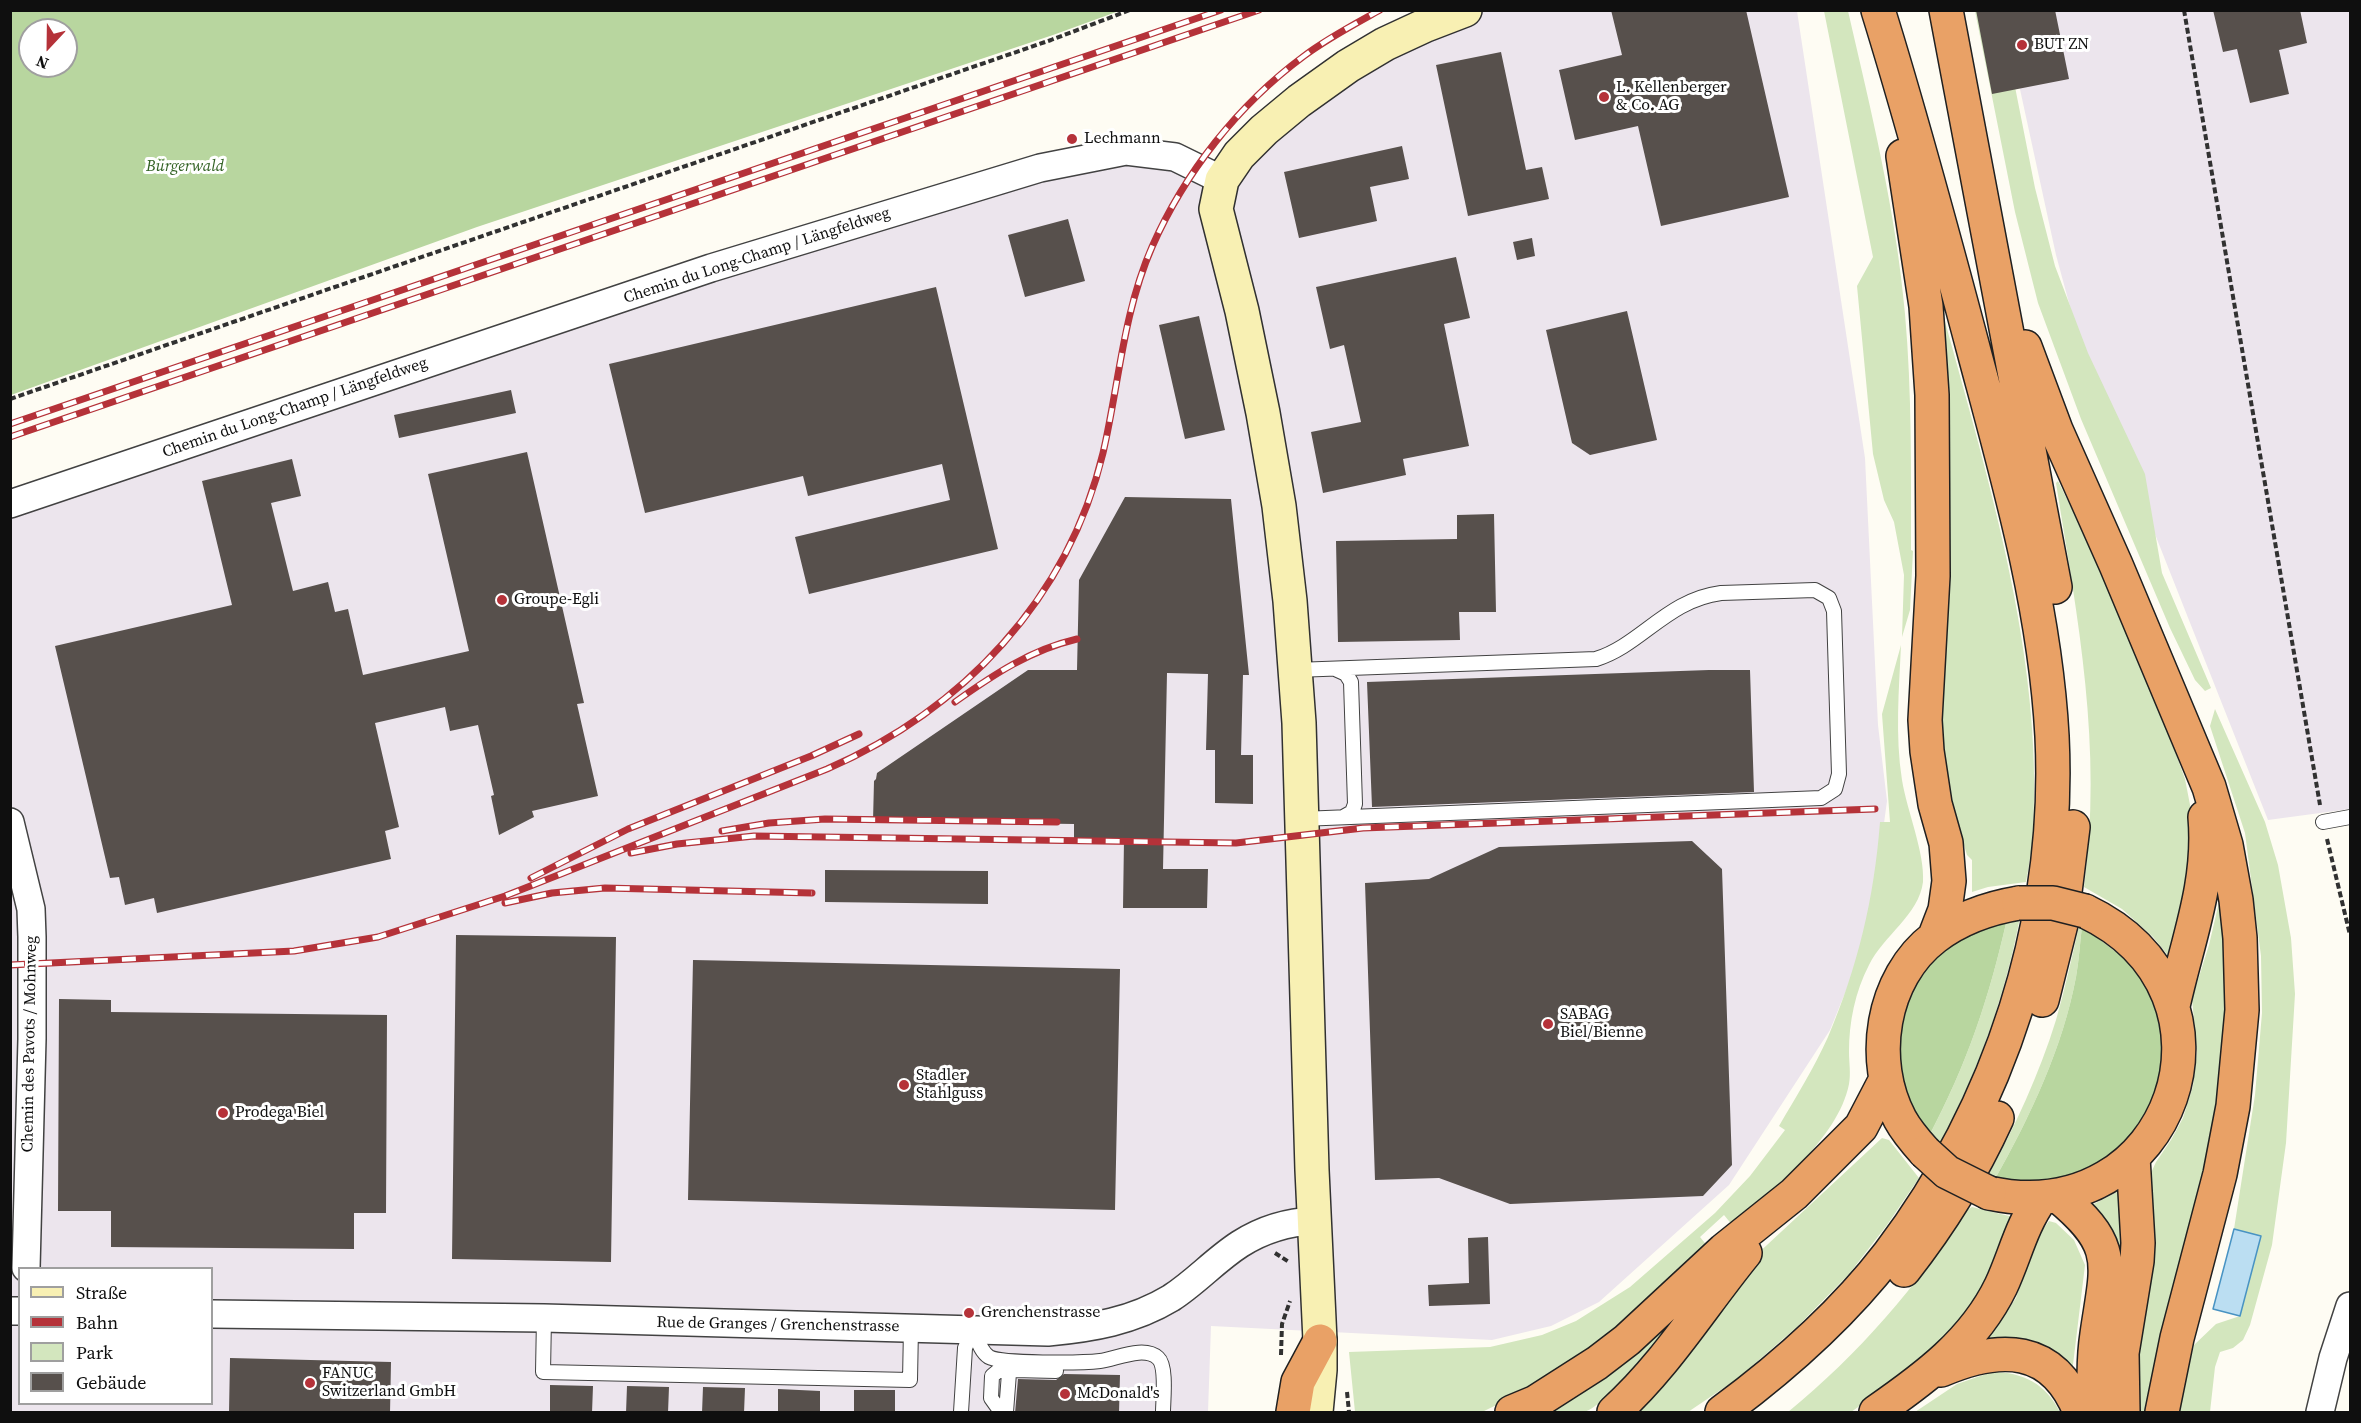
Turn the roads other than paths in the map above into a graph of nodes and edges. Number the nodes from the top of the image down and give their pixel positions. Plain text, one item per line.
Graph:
1 (1465, 10) edge
2 (1878, 10) edge
3 (1946, 10) edge
4 (1222, 180) junction
5 (1983, 195) junction
6 (10, 504) edge
7 (1333, 669) junction
8 (1295, 670) junction
9 (2183, 721) junction
10 (1343, 817) junction
11 (2350, 817) edge
12 (1301, 819) junction
13 (10, 822) edge
14 (2323, 822) road end
15 (1935, 936) junction
16 (2173, 1006) junction
17 (1886, 1081) junction
18 (2133, 1157) junction
19 (1794, 1194) junction
20 (2049, 1197) junction
21 (1314, 1221) junction
22 (26, 1267) edge
23 (2350, 1306) edge
24 (213, 1314) edge
25 (544, 1318) junction
26 (910, 1329) junction
27 (973, 1329) junction
28 (1320, 1341) junction
29 (1099, 1361) junction
30 (1014, 1370) junction
31 (1928, 1376) junction
32 (961, 1413) edge
33 (1001, 1413) edge
34 (1006, 1413) edge
35 (1163, 1413) edge
36 (1293, 1413) edge
37 (1316, 1413) edge
38 (1335, 1413) edge
39 (1512, 1413) edge
40 (1614, 1413) edge
41 (1722, 1413) edge
42 (1760, 1413) edge
43 (1876, 1413) edge
44 (2080, 1413) edge
45 (2095, 1413) edge
46 (2123, 1413) edge
47 (2162, 1413) edge
48 (2320, 1413) edge

1 - 4 main road
2 - 15 highway
2 - 41 highway
3 - 5 highway
4 - 6 street, Chemin du Long-Champ / Längfeldweg
4 - 8 main road
5 - 9 highway
5 - 42 highway
7 - 8 lane
7 - 10 lane
7 - 10 lane
8 - 12 main road
9 - 16 highway
9 - 47 highway
10 - 12 lane
11 - 14 lane
12 - 21 main road
13 - 22 street, Chemin des Pavots / Mohnweg
15 - 16 highway, bridge
15 - 17 highway
16 - 18 highway
17 - 19 highway
17 - 20 highway, bridge
18 - 20 highway
18 - 46 highway
19 - 39 highway
19 - 40 highway
20 - 31 highway
20 - 45 highway
21 - 27 street, Rue de Granges / Grenchenstrasse
21 - 28 main road
23 - 48 street
24 - 25 street, Rue de Granges / Grenchenstrasse
25 - 26 street, Rue de Granges / Grenchenstrasse
25 - 26 lane
26 - 27 street, Rue de Granges / Grenchenstrasse
27 - 29 lane
27 - 32 lane
28 - 36 highway
28 - 37 main road
28 - 38 main road
29 - 30 lane
29 - 35 lane
30 - 33 lane
30 - 34 lane
31 - 43 highway
31 - 44 highway

